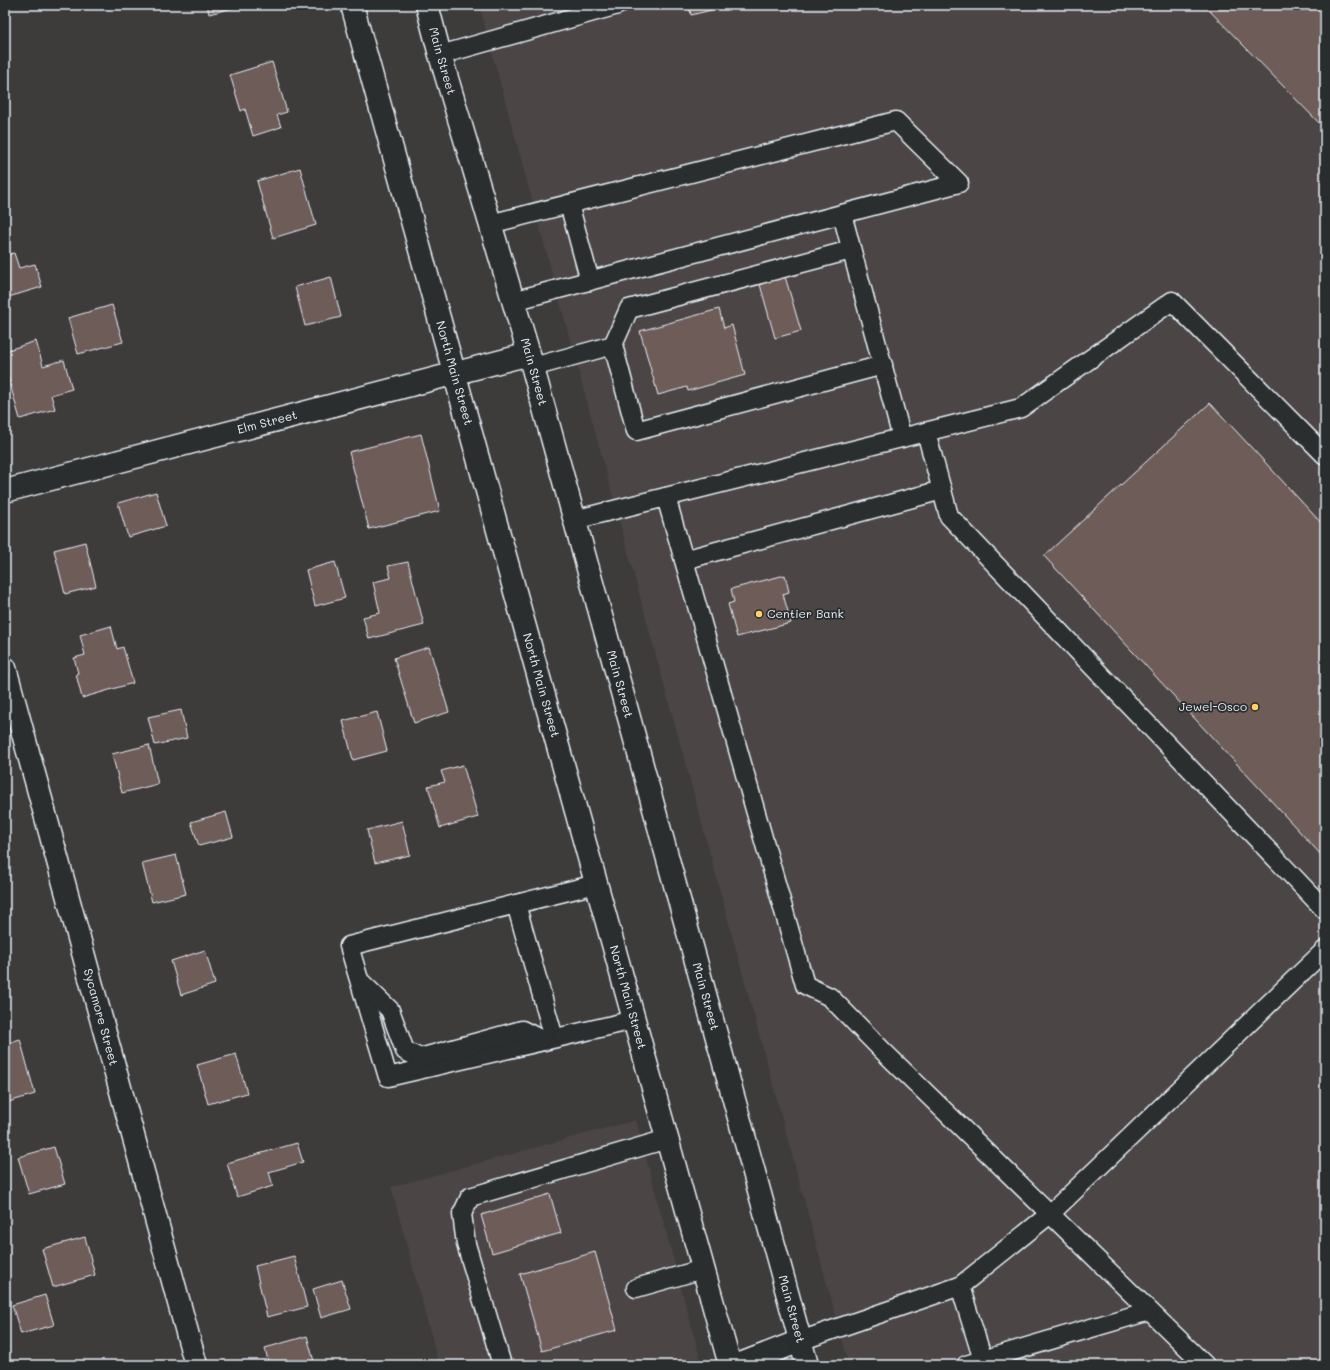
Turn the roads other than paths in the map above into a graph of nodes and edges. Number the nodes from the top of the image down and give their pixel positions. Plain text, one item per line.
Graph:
1 (352, 5) edge
2 (426, 5) edge
3 (618, 5) edge
4 (440, 54) junction
5 (569, 204) junction
6 (842, 214) junction
7 (490, 224) junction
8 (851, 250) junction
9 (590, 281) junction
10 (513, 301) junction
11 (613, 345) junction
12 (531, 361) junction
13 (882, 365) junction
14 (454, 374) junction
15 (926, 432) junction
16 (902, 438) junction
17 (1325, 455) edge
18 (942, 490) junction
19 (5, 491) edge
20 (666, 497) junction
21 (574, 520) junction
22 (684, 560) junction
23 (5, 668) edge
24 (596, 884) junction
25 (516, 904) junction
26 (1325, 910) edge
27 (1325, 950) edge
28 (359, 980) junction
29 (634, 1020) junction
30 (549, 1040) junction
31 (667, 1139) junction
32 (1050, 1214) junction
33 (703, 1269) junction
34 (960, 1286) junction
35 (636, 1288) dead end
36 (1149, 1311) junction
37 (800, 1341) junction
38 (976, 1363) edge
39 (196, 1365) edge
40 (502, 1365) edge
41 (730, 1365) edge
42 (738, 1365) edge
43 (807, 1365) edge
44 (1205, 1365) edge

1 - 14 street, North Main Street
2 - 4 street, Main Street
3 - 4 lane
4 - 7 street, Main Street
5 - 6 lane
5 - 7 lane
5 - 9 lane
6 - 8 lane
6 - 9 lane
7 - 10 street, Main Street
8 - 11 lane
8 - 13 lane
9 - 10 lane
10 - 12 street, Main Street
11 - 12 lane
11 - 13 lane
12 - 14 street, Elm Street
12 - 21 street, Main Street
13 - 16 lane
14 - 19 street, Elm Street
14 - 24 street, North Main Street
15 - 16 lane
15 - 17 lane
15 - 18 lane
16 - 20 lane
18 - 22 lane
18 - 26 lane
20 - 21 lane
20 - 22 lane
21 - 37 street, Main Street
22 - 32 lane
23 - 39 street, Sycamore Street
24 - 25 lane
24 - 29 street, North Main Street
25 - 28 lane
25 - 30 lane
27 - 32 lane
28 - 30 lane
28 - 30 lane
29 - 30 lane
29 - 31 street, North Main Street
31 - 33 street, North Main Street
31 - 40 lane
32 - 34 lane
32 - 36 lane
33 - 35 lane
33 - 41 street, North Main Street
34 - 37 lane
34 - 38 lane
36 - 38 lane
36 - 44 lane
37 - 42 street
37 - 43 street, Main Street

